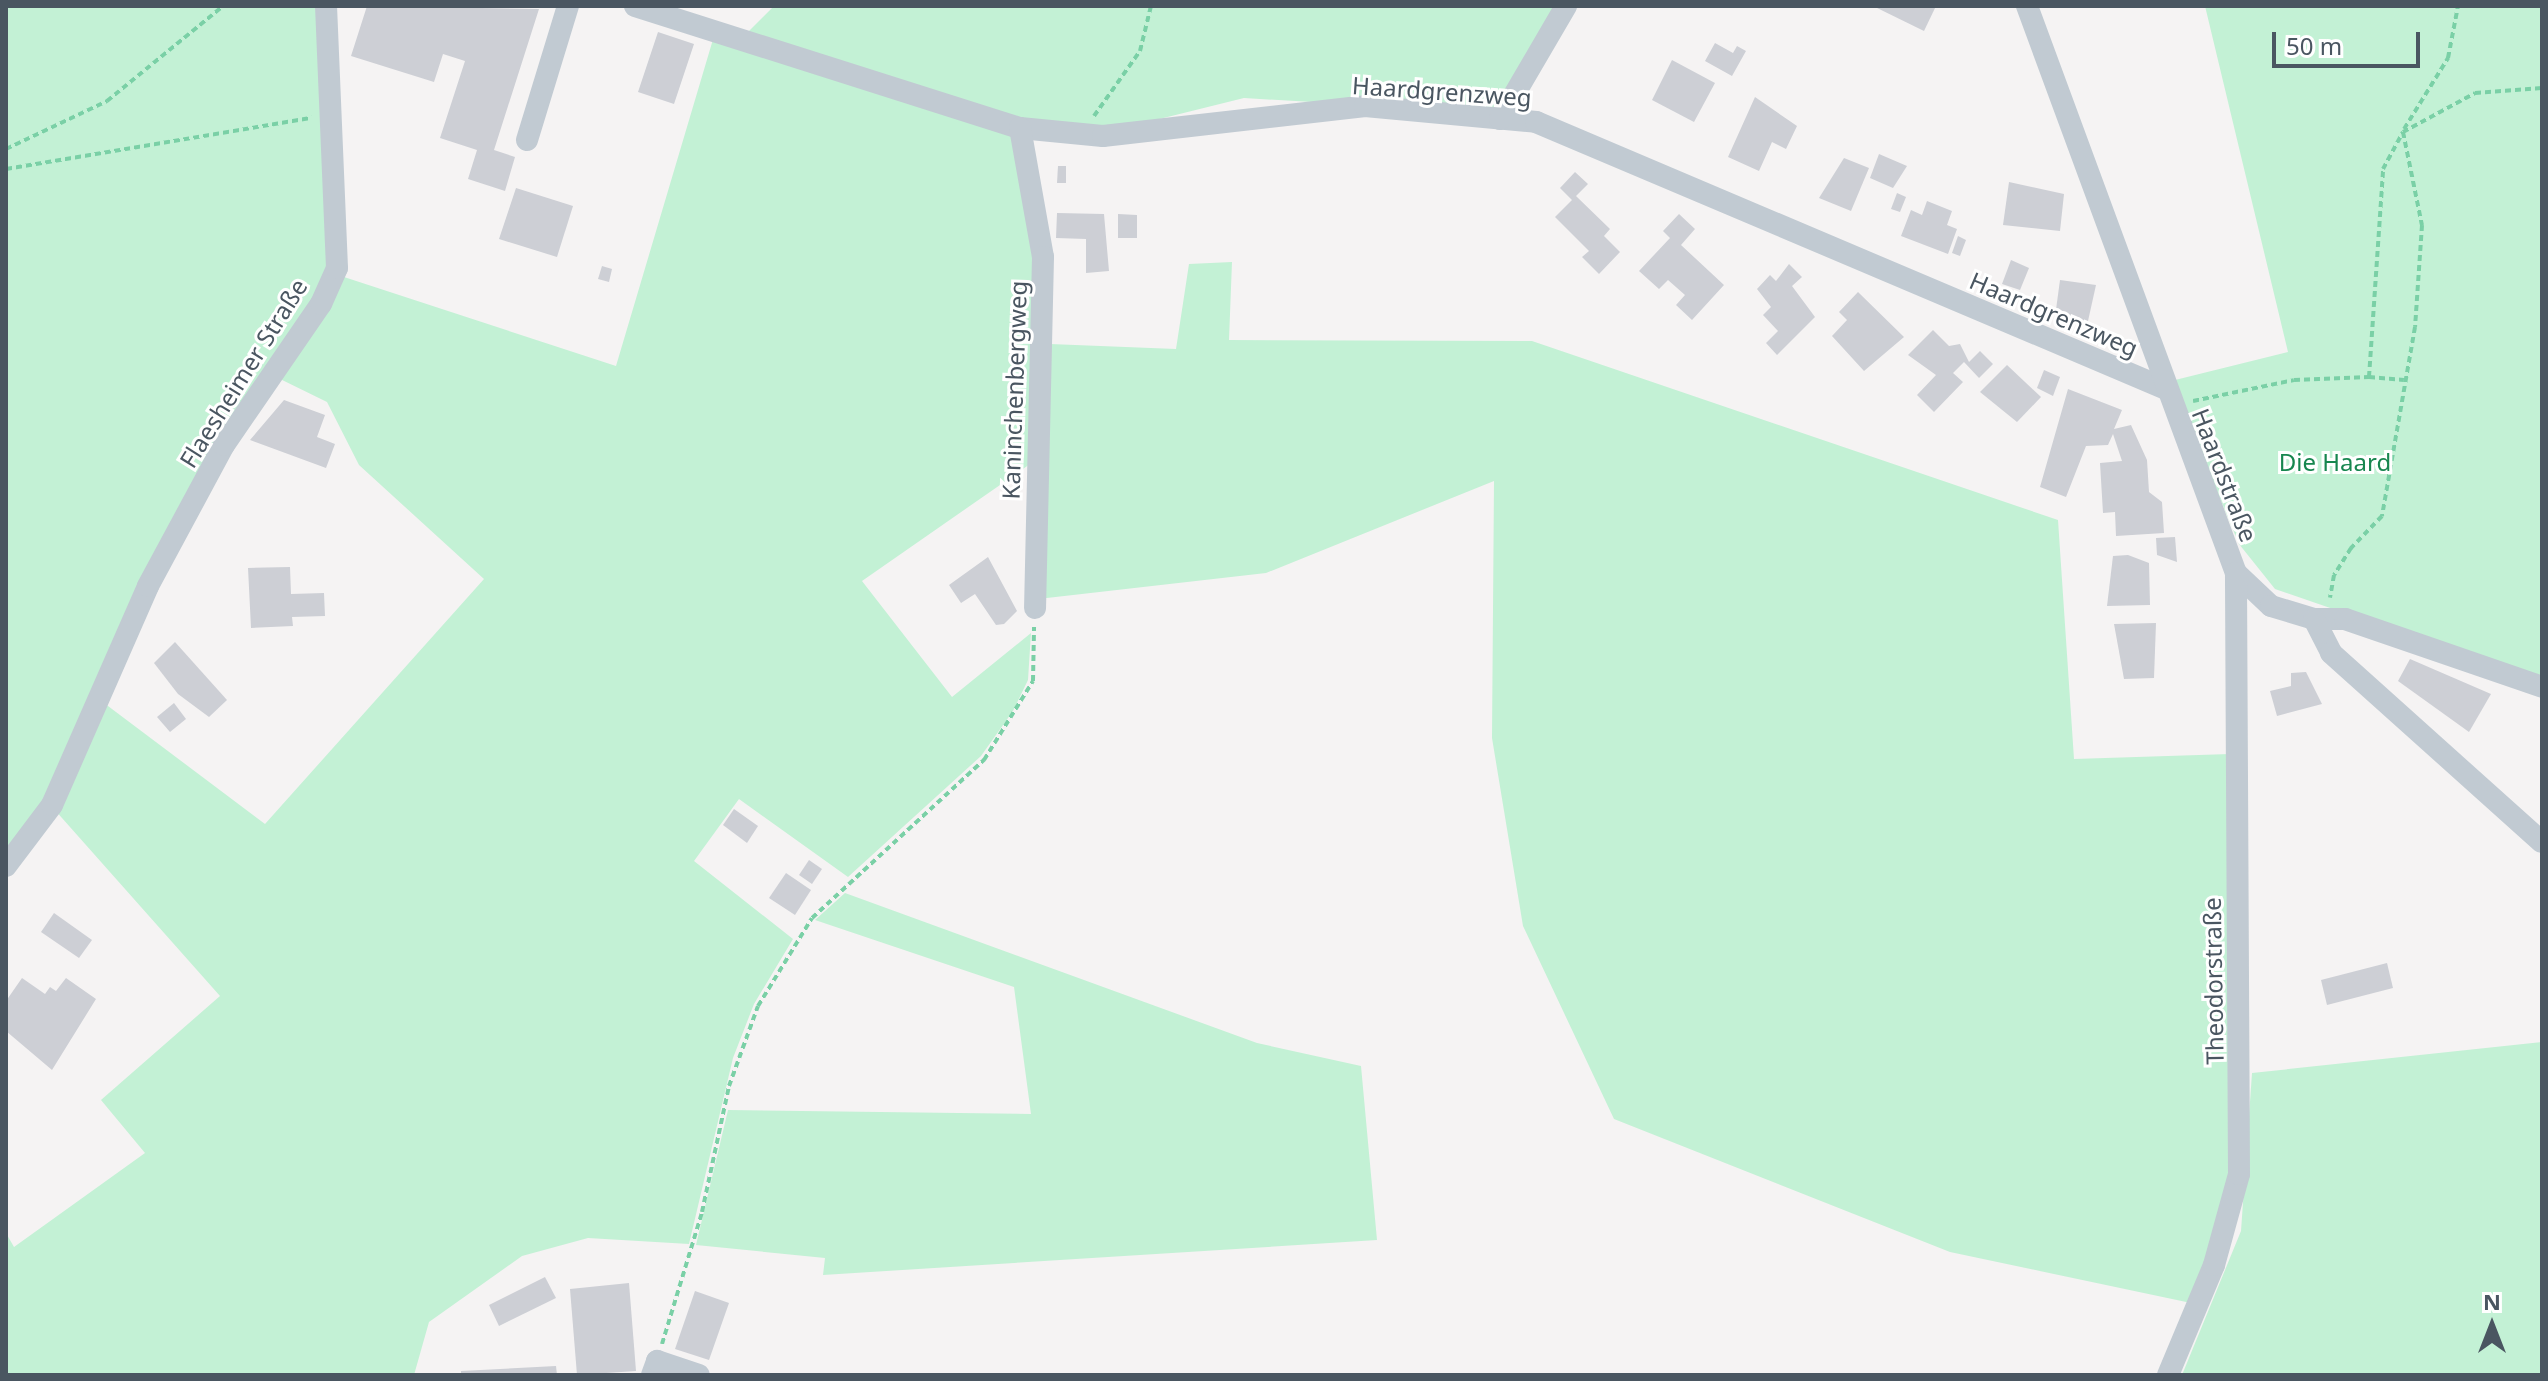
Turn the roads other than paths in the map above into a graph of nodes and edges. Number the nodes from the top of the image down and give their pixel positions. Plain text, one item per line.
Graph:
1 (326, 6) edge
2 (568, 6) edge
3 (635, 6) edge
4 (1566, 6) edge
5 (2027, 6) edge
6 (1500, 119) junction
7 (1020, 128) junction
8 (527, 140) dead end
9 (2167, 396) junction
10 (2236, 573) junction
11 (1035, 608) road end
12 (2314, 619) junction
13 (2542, 687) edge
14 (2542, 842) edge
15 (6, 866) edge
16 (654, 1368) edge
17 (699, 1375) edge
18 (2168, 1375) edge

1 - 15 street, Flaesheimer Straße
2 - 8 street
3 - 7 street, Haardgrenzweg
4 - 6 street
5 - 9 street, Haardstraße
6 - 7 street, Haardgrenzweg
6 - 9 street, Haardgrenzweg
7 - 11 street, Kaninchenbergweg
9 - 10 street, Haardstraße
10 - 12 street, Haardstraße
10 - 18 street, Theodorstraße
12 - 13 street
12 - 14 street
16 - 17 street

